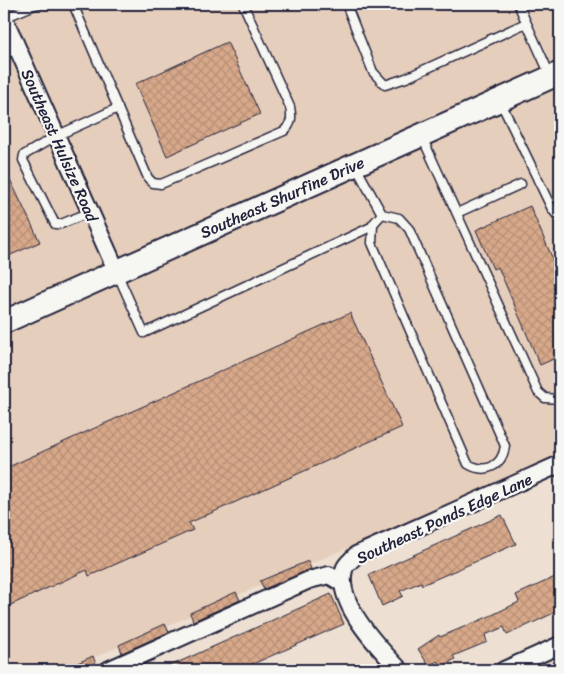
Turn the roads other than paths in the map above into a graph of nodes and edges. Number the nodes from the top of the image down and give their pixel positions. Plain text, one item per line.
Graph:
1 (37, 4) edge
2 (73, 4) edge
3 (243, 4) edge
4 (346, 4) edge
5 (518, 4) edge
6 (4, 18) edge
7 (526, 23) junction
8 (10, 52) edge
9 (556, 75) edge
10 (500, 100) junction
11 (118, 108) junction
12 (421, 135) junction
13 (56, 136) junction
14 (355, 165) junction
15 (521, 184) dead end
16 (90, 212) junction
17 (457, 213) junction
18 (382, 214) junction
19 (560, 219) edge
20 (373, 226) junction
21 (116, 272) junction
22 (4, 322) edge
23 (560, 399) edge
24 (560, 464) edge
25 (342, 584) junction
26 (560, 645) edge
27 (108, 670) edge
28 (400, 670) edge
29 (504, 670) edge

1 - 6 lane
2 - 11 lane
3 - 11 lane
4 - 7 lane
5 - 7 lane
6 - 8 street, Southeast Hulsize Road
7 - 9 lane
8 - 13 street, Southeast Hulsize Road
9 - 10 street, Southeast Shurfine Drive
10 - 12 street, Southeast Shurfine Drive
10 - 19 lane
11 - 13 lane
12 - 14 street, Southeast Shurfine Drive
12 - 17 lane
13 - 16 street, Southeast Hulsize Road
13 - 16 lane
14 - 18 lane
14 - 21 street, Southeast Shurfine Drive
15 - 17 lane
16 - 21 street, Southeast Hulsize Road
17 - 23 lane
18 - 20 lane
18 - 20 lane
20 - 21 lane
21 - 22 street, Southeast Shurfine Drive
24 - 25 street, Southeast Ponds Edge Lane
25 - 27 street
25 - 28 street
26 - 29 street

